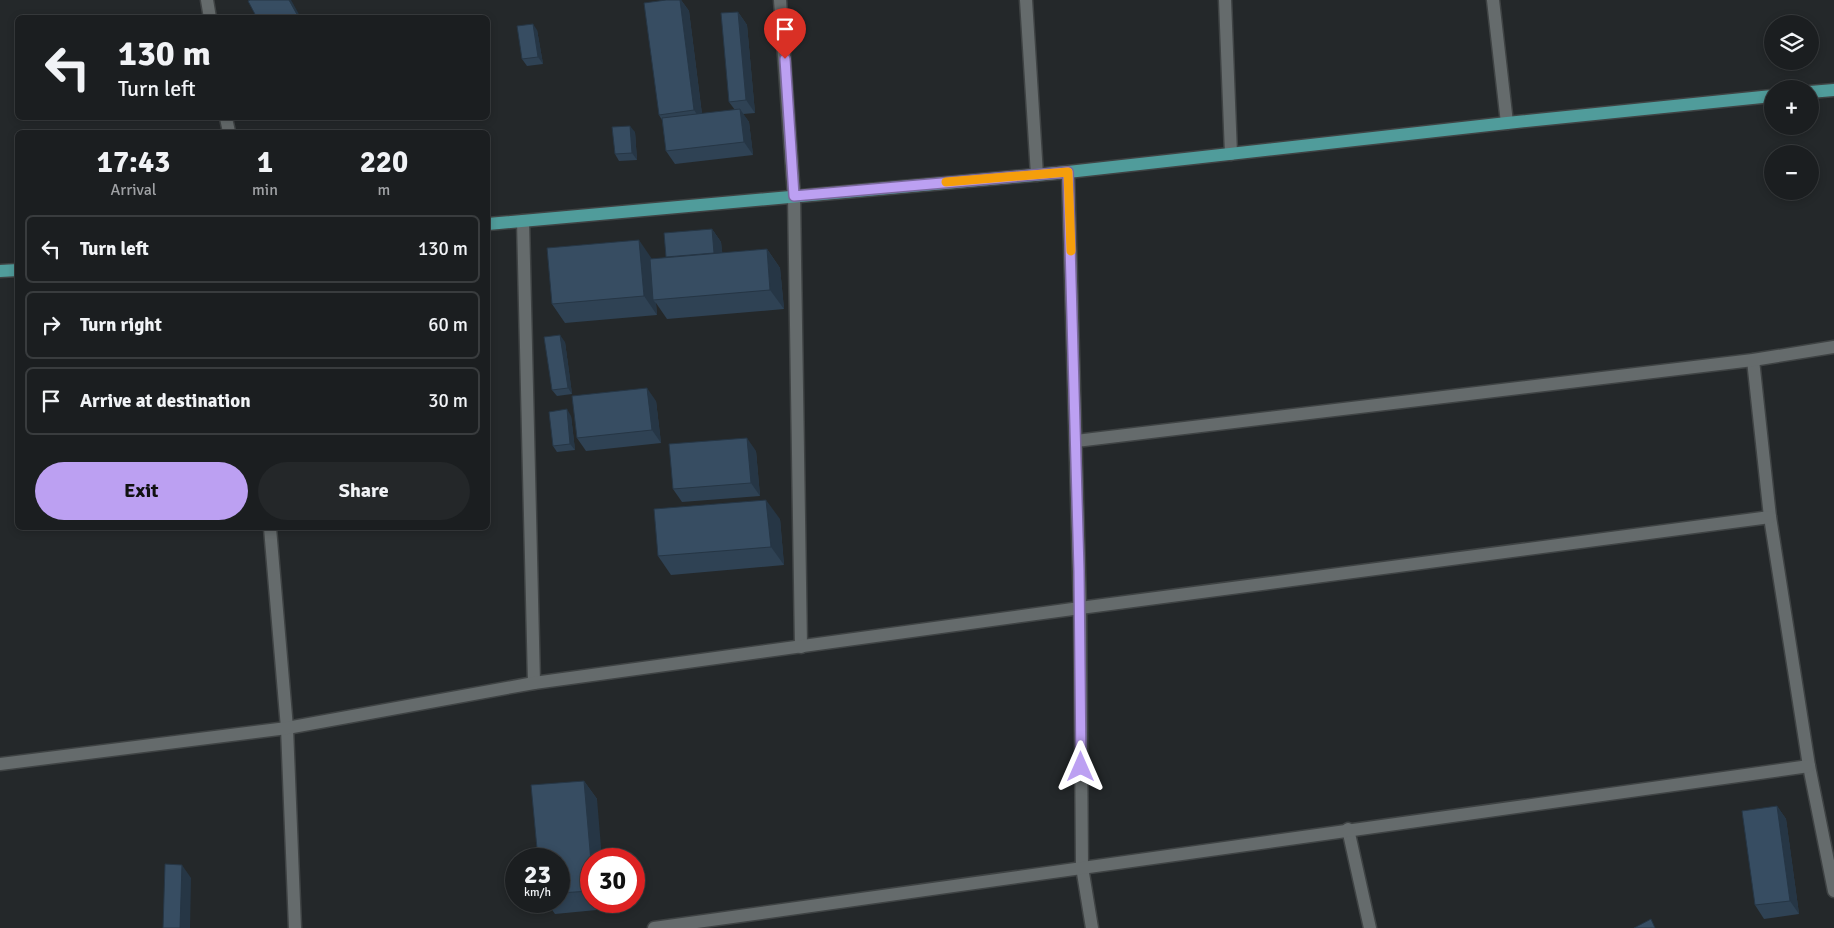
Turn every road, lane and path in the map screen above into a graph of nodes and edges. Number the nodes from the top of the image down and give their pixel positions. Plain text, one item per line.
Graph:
1 (207, 0) edge
2 (780, 0) edge
3 (1026, 0) edge
4 (1225, 0) edge
5 (1493, 0) edge
6 (210, 15) edge
7 (1834, 90) edge
8 (1819, 91) edge
9 (1764, 97) edge
10 (1507, 123) junction
11 (1231, 154) junction
12 (1068, 172) junction
13 (1036, 174) junction
14 (794, 196) junction
15 (523, 221) junction
16 (490, 224) edge
17 (15, 270) edge
18 (0, 271) edge
19 (1834, 347) edge
20 (1752, 360) junction
21 (1076, 441) junction
22 (1770, 517) junction
23 (270, 530) edge
24 (1080, 608) junction
25 (801, 647) junction
26 (534, 683) junction
27 (287, 728) junction
28 (0, 764) edge
29 (1809, 766) junction
30 (1348, 829) junction
31 (1082, 867) junction
32 (1834, 891) edge
33 (295, 928) edge
34 (654, 928) edge
35 (1092, 928) edge
36 (1370, 928) edge

1 - 6 street
2 - 14 street
3 - 13 street
4 - 11 street
5 - 10 street
7 - 8 main road
9 - 10 main road
10 - 11 main road
11 - 12 main road
12 - 13 main road
12 - 21 street
13 - 14 main road
14 - 15 main road
14 - 25 street
15 - 16 main road
15 - 26 street
17 - 18 main road
19 - 20 street
20 - 21 street
20 - 22 street
21 - 24 street
22 - 24 street
22 - 29 street
23 - 27 street
24 - 25 street
24 - 31 street
25 - 26 street
26 - 27 street
27 - 28 street
27 - 33 street
29 - 30 street
29 - 32 street
30 - 31 street
30 - 36 street
31 - 34 street
31 - 35 street

